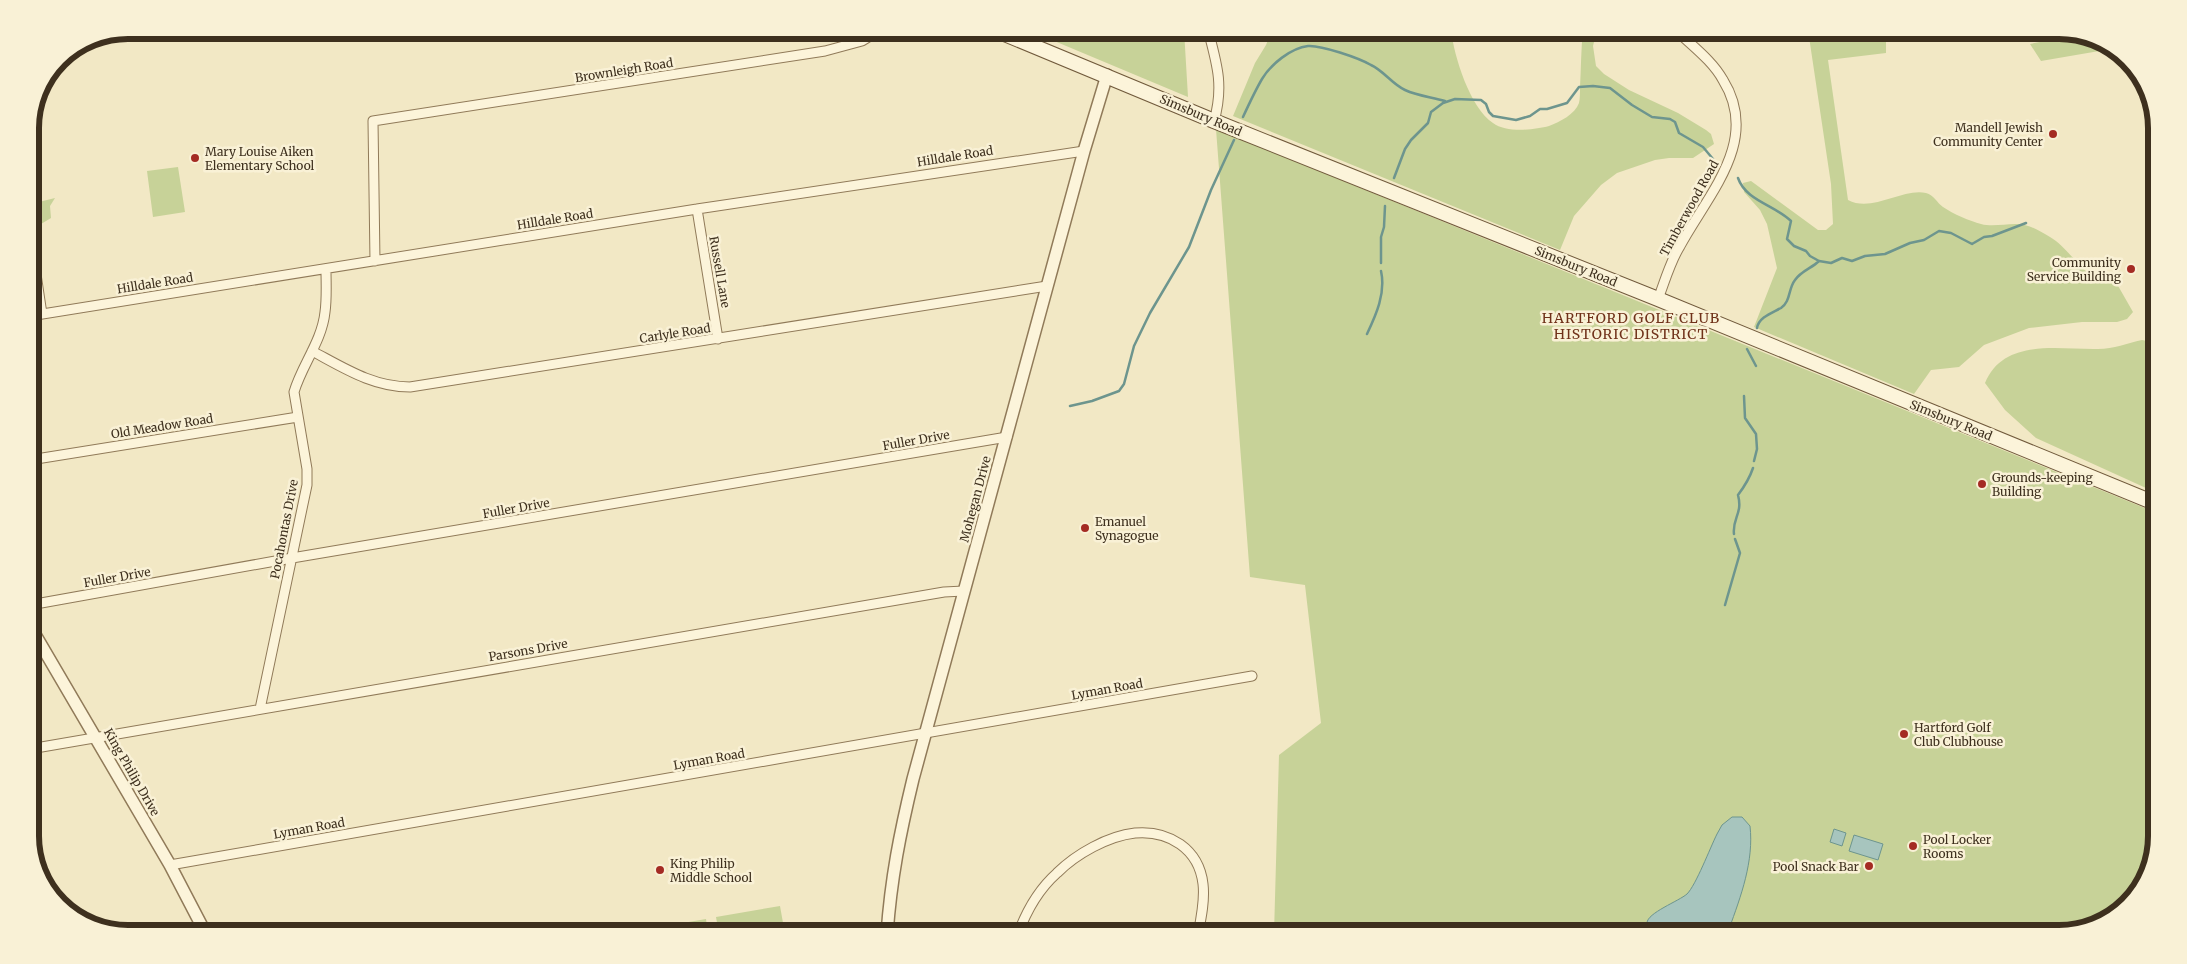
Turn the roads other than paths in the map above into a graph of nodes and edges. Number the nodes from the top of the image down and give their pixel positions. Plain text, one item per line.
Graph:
1 (866, 39) edge
2 (1017, 39) edge
3 (1210, 39) edge
4 (1685, 39) edge
5 (1107, 75) junction
6 (1214, 121) junction
7 (1084, 151) junction
8 (697, 209) junction
9 (375, 261) junction
10 (326, 269) junction
11 (1047, 286) junction
12 (39, 294) edge
13 (1658, 299) junction
14 (39, 314) edge
15 (42, 314) junction
16 (718, 338) junction
17 (312, 351) junction
18 (298, 417) junction
19 (1007, 437) junction
20 (39, 459) edge
21 (2148, 500) edge
22 (292, 558) junction
23 (964, 591) junction
24 (39, 603) edge
25 (39, 641) edge
26 (1252, 676) dead end
27 (260, 709) junction
28 (925, 734) junction
29 (96, 738) junction
30 (39, 748) edge
31 (170, 865) junction
32 (201, 925) edge
33 (888, 925) edge
34 (1021, 925) edge
35 (1199, 925) edge

1 - 9 street, Brownleigh Road
2 - 5 main road, Simsbury Road
3 - 6 street
4 - 13 street, Timberwood Road
5 - 6 main road, Simsbury Road
5 - 7 street, Mohegan Drive
6 - 13 main road, Simsbury Road
7 - 8 street, Hilldale Road
7 - 11 street, Mohegan Drive
8 - 9 street, Hilldale Road
8 - 16 street, Russell Lane
9 - 10 street, Hilldale Road
10 - 15 street, Hilldale Road
10 - 17 street, Pocahontas Drive
11 - 16 street, Carlyle Road
11 - 19 street, Mohegan Drive
12 - 15 street
13 - 21 main road, Simsbury Road
14 - 15 street, Hilldale Road
16 - 17 street, Carlyle Road
17 - 18 street, Pocahontas Drive
18 - 20 street, Old Meadow Road
18 - 22 street, Pocahontas Drive
19 - 22 street, Fuller Drive
19 - 23 street, Mohegan Drive
22 - 24 street, Fuller Drive
22 - 27 street, Pocahontas Drive
23 - 27 street, Parsons Drive
23 - 28 street, Mohegan Drive
25 - 29 street, King Philip Drive
26 - 28 street, Lyman Road
27 - 29 street, Parsons Drive
28 - 31 street, Lyman Road
28 - 33 street, Mohegan Drive
29 - 30 street, Parsons Drive
29 - 31 street, King Philip Drive
31 - 32 street, King Philip Drive
34 - 35 street

